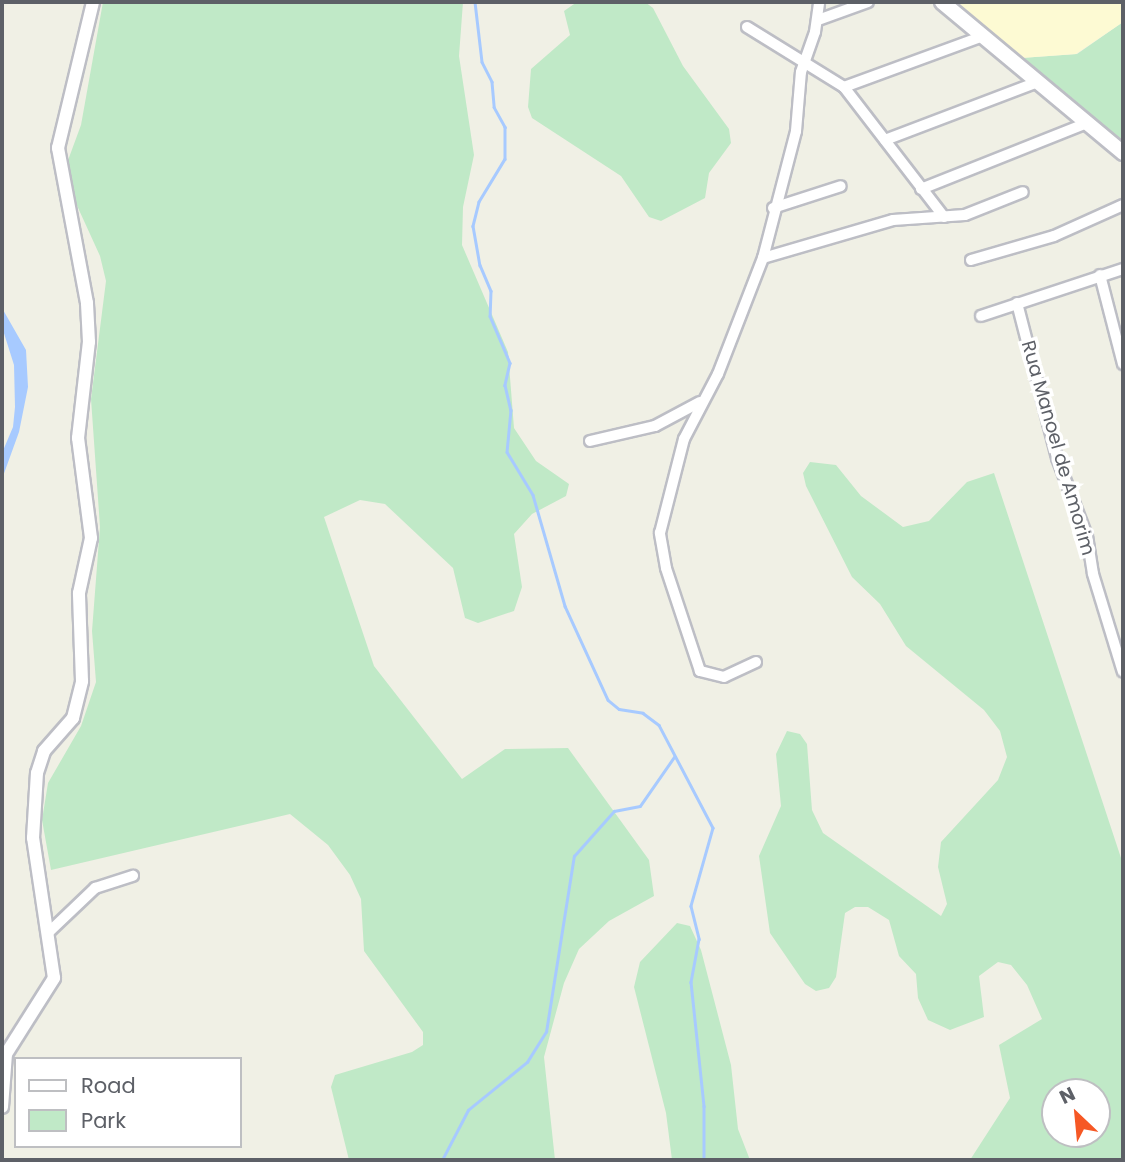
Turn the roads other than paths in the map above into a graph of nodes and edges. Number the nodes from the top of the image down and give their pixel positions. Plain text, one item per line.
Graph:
1 (93, 2) edge
2 (818, 2) edge
3 (868, 2) edge
4 (942, 2) edge
5 (818, 20) junction
6 (747, 27) dead end
7 (984, 36) junction
8 (805, 63) junction
9 (1038, 82) junction
10 (845, 87) junction
11 (1087, 122) junction
12 (885, 140) junction
13 (1123, 153) edge
14 (841, 186) dead end
15 (921, 190) junction
16 (1023, 192) dead end
17 (1123, 205) edge
18 (773, 208) junction
19 (944, 218) junction
20 (763, 258) junction
21 (971, 260) dead end
22 (1123, 269) edge
23 (1100, 275) junction
24 (1017, 303) junction
25 (981, 316) dead end
26 (1123, 364) edge
27 (701, 401) junction
28 (590, 441) dead end
29 (756, 662) dead end
30 (1123, 672) edge
31 (133, 876) dead end
32 (50, 932) junction
33 (2, 1107) edge

1 - 32 street
2 - 5 street
3 - 5 street
4 - 7 main road
5 - 8 street
6 - 8 street
7 - 9 main road
7 - 10 street
8 - 10 street
8 - 18 street
9 - 11 main road
9 - 12 street
10 - 12 street
11 - 13 main road
11 - 15 street
12 - 15 street
14 - 18 street
15 - 19 street
16 - 19 street
17 - 21 street
18 - 20 street
19 - 20 street
20 - 27 street
22 - 23 street
23 - 24 street
23 - 26 street
24 - 25 street
24 - 30 street, Rua Manoel de Amorim
27 - 28 street
27 - 29 street
31 - 32 street
32 - 33 street

